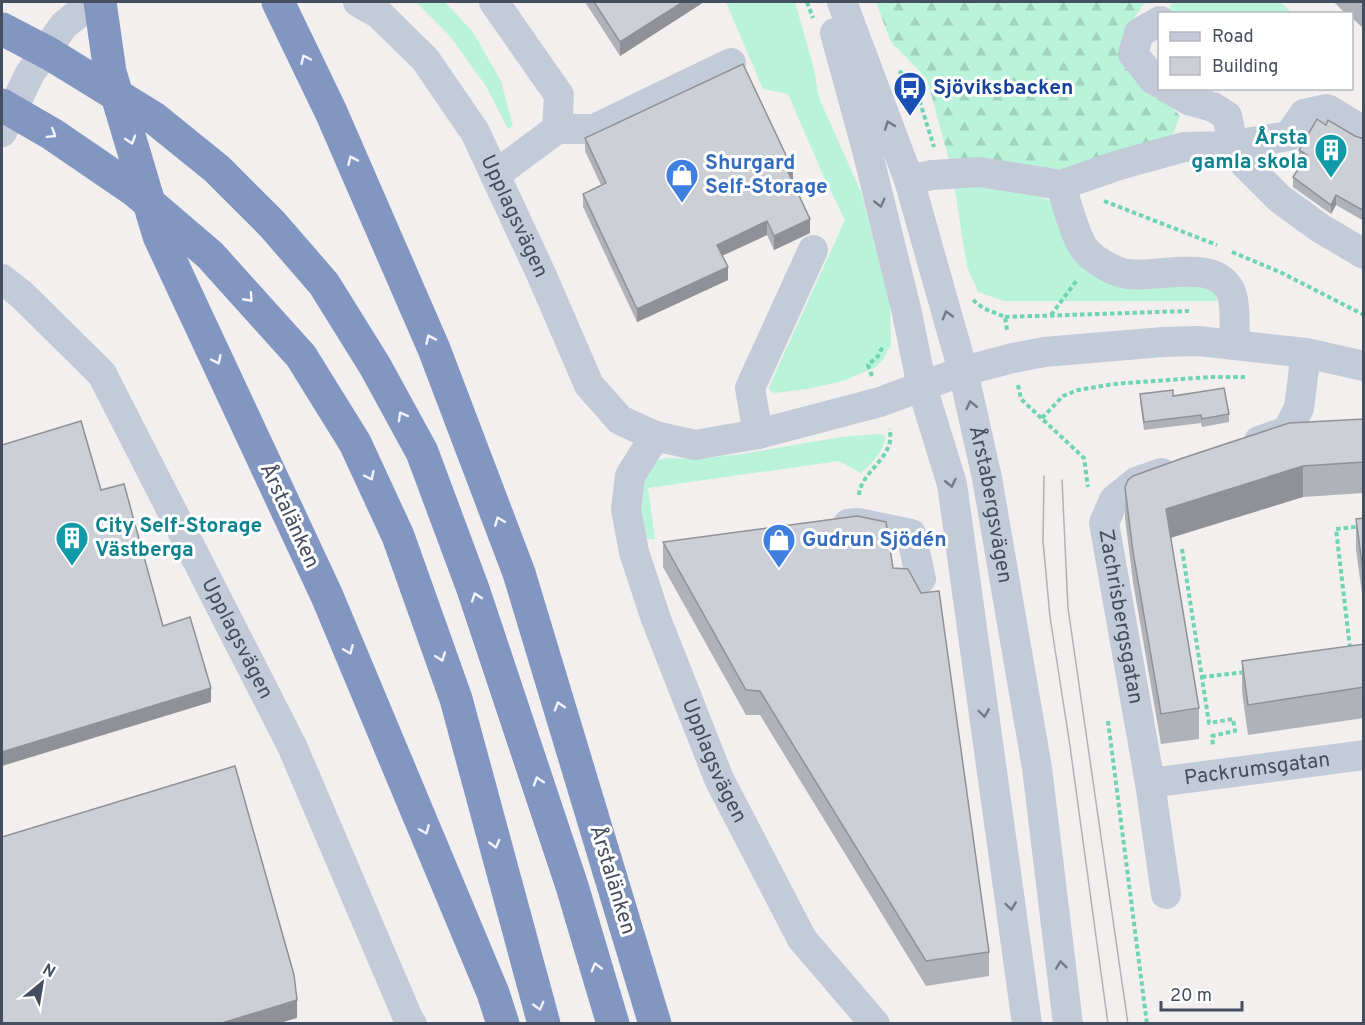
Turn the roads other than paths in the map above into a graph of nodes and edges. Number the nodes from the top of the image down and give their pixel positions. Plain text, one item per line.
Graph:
1 (93, 2) edge
2 (100, 2) edge
3 (278, 2) edge
4 (358, 2) edge
5 (494, 2) edge
6 (842, 2) edge
7 (820, 15) edge
8 (1158, 22) edge
9 (2, 29) edge
10 (731, 63) dead end
11 (1158, 82) edge
12 (1171, 90) edge
13 (2, 105) edge
14 (557, 129) junction
15 (1364, 130) edge
16 (2, 132) edge
17 (1227, 146) junction
18 (495, 175) junction
19 (920, 178) junction
20 (1061, 184) junction
21 (813, 250) dead end
22 (1364, 254) edge
23 (2, 279) edge
24 (1235, 345) junction
25 (1306, 353) junction
26 (1364, 366) edge
27 (963, 371) junction
28 (922, 387) junction
29 (758, 434) junction
30 (655, 436) junction
31 (1229, 451) edge
32 (1188, 465) edge
33 (822, 527) edge
34 (921, 579) dead end
35 (1364, 755) edge
36 (1150, 783) junction
37 (1166, 894) dead end
38 (403, 1022) edge
39 (503, 1023) edge
40 (544, 1023) edge
41 (613, 1023) edge
42 (656, 1023) edge
43 (875, 1023) edge
44 (1027, 1023) edge
45 (1068, 1023) edge

1 - 16 street
2 -> 39 highway, Årstalänken
42 -> 3 highway, Årstalänken
4 - 18 street, Upplagsvägen
5 - 14 street
19 -> 6 street, Årstabergsvägen
7 -> 28 street, Årstabergsvägen
8 - 11 street
41 -> 9 highway
10 - 14 street
12 - 17 street
13 -> 40 highway
14 - 18 street
15 - 17 street
17 - 20 street
17 - 22 street
18 - 30 street, Upplagsvägen
19 - 20 street
27 -> 19 street, Årstabergsvägen
20 - 24 street
21 - 29 street
23 - 38 street, Upplagsvägen
24 - 25 street
24 - 27 street
25 - 26 street
25 - 31 street
27 - 28 street
45 -> 27 street, Årstabergsvägen
28 - 29 street, Upplagsvägen
28 -> 44 street, Årstabergsvägen
29 - 30 street, Upplagsvägen
30 - 43 street, Upplagsvägen
32 - 36 street, Zachrisbergsgatan
33 - 34 street
35 - 36 street, Packrumsgatan
36 - 37 street, Zachrisbergsgatan

